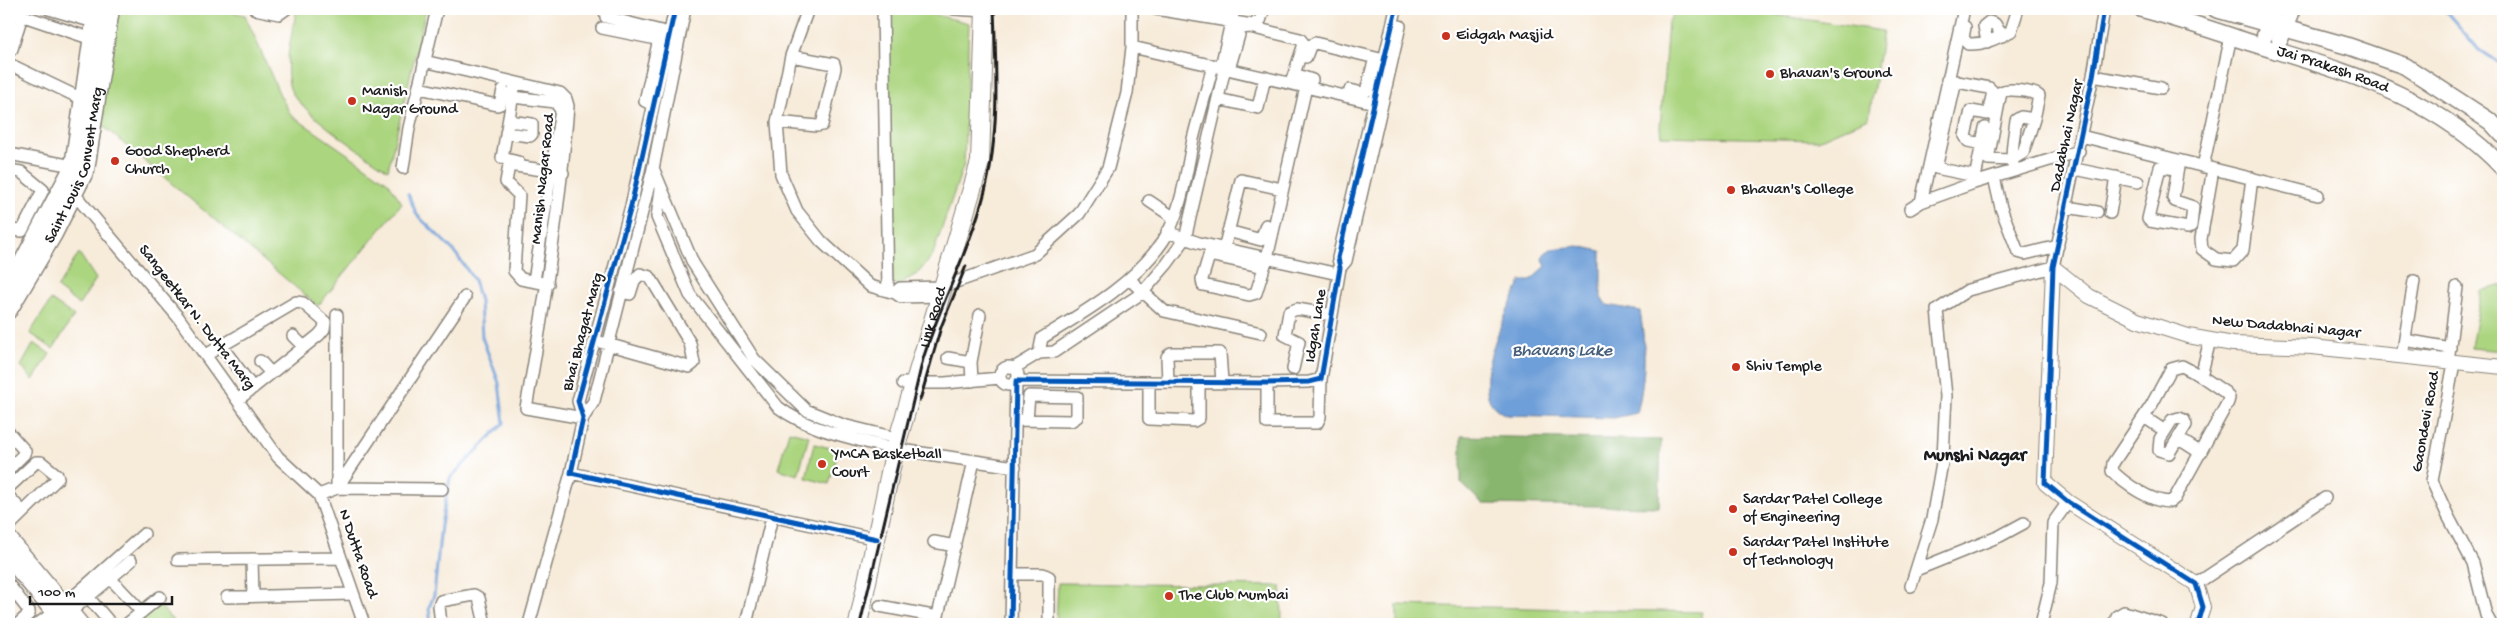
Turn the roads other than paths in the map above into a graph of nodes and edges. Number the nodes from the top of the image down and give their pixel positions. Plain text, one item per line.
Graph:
1 (49, 9) edge
2 (111, 9) edge
3 (255, 9) edge
4 (286, 9) edge
5 (437, 9) edge
6 (605, 9) edge
7 (674, 9) edge
8 (685, 9) edge
9 (808, 9) edge
10 (883, 9) edge
11 (954, 9) edge
12 (1132, 9) edge
13 (1156, 9) edge
14 (1234, 9) edge
15 (1264, 9) edge
16 (1396, 9) edge
17 (1404, 9) edge
18 (1964, 9) edge
19 (1970, 9) edge
20 (2018, 9) edge
21 (2104, 9) edge
22 (2142, 9) edge
23 (2216, 9) edge
24 (2292, 9) edge
25 (979, 10) edge
26 (1172, 10) edge
27 (9, 11) edge
28 (1211, 13) edge
29 (22, 15) junction
30 (95, 15) edge
31 (2276, 20) edge
32 (1230, 21) junction
33 (602, 28) dead end
34 (2002, 36) junction
35 (2231, 36) junction
36 (665, 38) junction
37 (92, 39) junction
38 (1987, 42) junction
39 (2261, 45) junction
40 (1132, 47) junction
41 (884, 48) junction
42 (12, 49) dead end
43 (872, 49) dead end
44 (2278, 49) junction
45 (1385, 55) junction
46 (791, 56) junction
47 (424, 62) junction
48 (9, 64) edge
49 (1222, 67) junction
50 (2093, 76) junction
51 (1265, 77) junction
52 (1952, 80) junction
53 (1302, 82) junction
54 (515, 83) junction
55 (1373, 86) junction
56 (419, 88) junction
57 (2161, 88) dead end
58 (1350, 90) dead end
59 (508, 93) junction
60 (82, 99) junction
61 (1378, 103) junction
62 (1203, 104) junction
63 (1217, 104) junction
64 (1988, 114) junction
65 (509, 120) junction
66 (2034, 120) junction
67 (776, 122) junction
68 (506, 133) junction
69 (2503, 135) edge
70 (1194, 136) junction
71 (2081, 136) junction
72 (1210, 140) junction
73 (1982, 144) junction
74 (644, 146) junction
75 (2079, 151) junction
76 (9, 154) edge
77 (2012, 165) junction
78 (2178, 165) junction
79 (73, 166) junction
80 (1932, 167) junction
81 (404, 168) dead end
82 (2208, 168) junction
83 (2503, 168) edge
84 (653, 169) junction
85 (2075, 169) junction
86 (9, 170) edge
87 (557, 170) junction
88 (1994, 177) junction
89 (2116, 177) junction
90 (2252, 178) junction
91 (1975, 180) junction
92 (2138, 182) dead end
93 (661, 187) junction
94 (1278, 188) junction
95 (70, 189) junction
96 (2318, 195) dead end
97 (1149, 201) dead end
98 (1921, 202) junction
99 (2066, 207) junction
100 (1910, 209) dead end
101 (2096, 212) dead end
102 (629, 213) junction
103 (2110, 213) dead end
104 (641, 216) junction
105 (1173, 218) junction
106 (9, 230) edge
107 (22, 230) junction
108 (1228, 231) junction
109 (1167, 232) junction
110 (1185, 239) junction
111 (34, 242) junction
112 (2058, 246) junction
113 (1224, 249) junction
114 (1210, 250) junction
115 (1265, 262) junction
116 (2053, 267) junction
117 (1339, 271) junction
118 (11, 277) edge
119 (1129, 279) junction
120 (534, 281) junction
121 (2414, 282) dead end
122 (548, 284) junction
123 (2457, 287) dead end
124 (936, 291) junction
125 (621, 292) junction
126 (892, 292) junction
127 (1142, 293) junction
128 (465, 296) dead end
129 (9, 310) edge
130 (337, 315) dead end
131 (980, 315) dead end
132 (1332, 315) junction
133 (1261, 333) dead end
134 (293, 336) dead end
135 (594, 340) junction
136 (2210, 340) junction
137 (2405, 340) junction
138 (607, 344) junction
139 (222, 347) junction
140 (304, 347) junction
141 (1039, 353) junction
142 (206, 355) junction
143 (2402, 357) junction
144 (948, 358) dead end
145 (2451, 358) junction
146 (260, 361) dead end
147 (971, 362) junction
148 (2503, 367) edge
149 (1014, 368) junction
150 (1293, 369) dead end
151 (271, 373) junction
152 (2201, 376) junction
153 (1000, 378) junction
154 (1321, 379) junction
155 (972, 381) junction
156 (1016, 381) junction
157 (1222, 382) junction
158 (908, 383) junction
159 (1268, 383) junction
160 (1149, 385) junction
161 (1167, 385) junction
162 (1199, 386) junction
163 (253, 388) junction
164 (1183, 389) dead end
165 (239, 399) junction
166 (2144, 417) junction
167 (583, 418) junction
168 (1021, 420) junction
169 (2165, 431) junction
170 (9, 434) edge
171 (2180, 439) junction
172 (889, 444) junction
173 (2201, 453) junction
174 (974, 461) junction
175 (1015, 467) junction
176 (9, 469) edge
177 (571, 473) junction
178 (9, 487) edge
179 (337, 488) junction
180 (442, 489) dead end
181 (319, 496) junction
182 (9, 497) edge
183 (2325, 498) dead end
184 (2068, 502) junction
185 (24, 512) junction
186 (772, 517) junction
187 (2024, 524) dead end
188 (9, 526) edge
189 (144, 534) dead end
190 (9, 539) edge
191 (872, 539) junction
192 (934, 542) dead end
193 (955, 546) junction
194 (340, 558) junction
195 (252, 559) junction
196 (178, 560) dead end
197 (131, 561) dead end
198 (10, 562) edge
199 (1916, 570) junction
200 (107, 574) junction
201 (1012, 574) junction
202 (2196, 584) junction
203 (9, 585) edge
204 (1911, 586) dead end
205 (353, 594) junction
206 (253, 596) junction
207 (88, 597) junction
208 (160, 597) dead end
209 (227, 597) dead end
210 (880, 606) dead end
211 (142, 612) junction
212 (66, 615) edge
213 (937, 621) edge
214 (18, 624) edge
215 (38, 624) edge
216 (111, 624) edge
217 (127, 624) edge
218 (364, 624) edge
219 (441, 624) edge
220 (485, 624) edge
221 (529, 624) edge
222 (746, 624) edge
223 (848, 624) edge
224 (858, 624) edge
225 (1011, 624) edge
226 (1049, 624) edge
227 (2041, 624) edge
228 (2114, 624) edge
229 (2162, 624) edge
230 (2198, 624) edge
231 (2491, 624) edge

1 - 30 street
2 - 95 main road, Saint Louis Convent Marg
3 - 4 street
5 - 47 street
6 - 36 street
7 - 36 street, Bhai Bhagat Marg
8 - 84 street
9 - 46 street
10 - 41 street
11 - 25 street
12 - 40 street
13 - 26 street
14 - 32 street
15 - 32 street
16 - 45 street, Idgah Lane
17 - 45 street, Idgah Lane
18 - 52 street
19 - 38 street
20 - 34 street
21 - 50 street, Dadabhai Nagar
22 - 35 main road, Jai Prakash Road
23 - 31 main road, Jai Prakash Road
24 - 31 main road
25 - 124 main road, Link Road
26 - 28 street
27 - 29 street
28 - 32 street
29 - 37 street
29 - 42 street
30 - 37 main road, Saint Louis Convent Marg
31 - 39 main road
31 - 44 main road
31 - 69 main road, Jai Prakash Road
32 - 49 street
33 - 36 street
34 - 38 street
34 - 38 street
35 - 39 main road, Jai Prakash Road
35 - 82 street
36 - 74 street, Bhai Bhagat Marg
37 - 60 main road, Saint Louis Convent Marg
39 - 44 main road, Jai Prakash Road
40 - 49 street
40 - 124 street
41 - 43 street
41 - 126 street
44 - 83 main road, Jai Prakash Road
45 - 53 street
45 - 55 street, Idgah Lane
45 - 61 street, Idgah Lane
46 - 67 street
46 - 67 street
47 - 54 street, Manish Nagar Road
47 - 56 street
48 - 60 street
49 - 51 street
49 - 53 street
49 - 62 street
49 - 63 street
50 - 57 street
50 - 71 street, Dadabhai Nagar
51 - 53 street
51 - 63 street
52 - 64 street
52 - 80 street
53 - 61 street
53 - 94 street
54 - 59 street
54 - 87 street, Manish Nagar Road
55 - 58 street
55 - 61 street, Idgah Lane
56 - 59 street
56 - 81 street
59 - 65 street
59 - 87 street
60 - 79 main road, Saint Louis Convent Marg
61 - 117 street, Idgah Lane
62 - 63 street
62 - 70 street
63 - 72 street
64 - 73 street
64 - 73 street
65 - 68 street
65 - 68 street
66 - 77 street
66 - 77 street
66 - 77 street
67 - 126 street
68 - 87 street
70 - 72 street
70 - 105 street
71 - 75 street, Dadabhai Nagar
71 - 78 street
72 - 110 street
73 - 91 street
74 - 84 street
74 - 102 street, Bhai Bhagat Marg
75 - 77 street
75 - 85 street, Dadabhai Nagar
76 - 79 street
77 - 88 street
78 - 78 street
78 - 82 street
79 - 95 main road, Saint Louis Convent Marg
80 - 91 street
80 - 98 street
82 - 90 street
82 - 90 street
84 - 93 street
84 - 104 street
85 - 89 street
85 - 99 street, Dadabhai Nagar
86 - 107 street
87 - 120 street
87 - 120 street
87 - 122 street, Manish Nagar Road
88 - 91 street
88 - 112 street
89 - 92 street
89 - 103 street
90 - 96 street
91 - 98 street
93 - 172 street
93 - 172 street
94 - 108 street
94 - 108 street
94 - 115 street
95 - 111 main road, Saint Louis Convent Marg
95 - 129 main road, Saint Louis Convent Marg
95 - 142 street, Sangeetkar N. Dutta Marg
97 - 105 street
98 - 100 street
99 - 101 street
99 - 112 street, Dadabhai Nagar
102 - 104 street
102 - 135 street, Bhai Bhagat Marg
104 - 125 street
105 - 109 street
106 - 107 street
107 - 111 street
108 - 113 street
109 - 110 street
109 - 119 street
110 - 114 street
110 - 127 street
111 - 118 main road, Saint Louis Convent Marg
112 - 116 street, Dadabhai Nagar
113 - 114 street
113 - 115 street
114 - 115 street
114 - 115 street
115 - 117 street
116 - 136 street, New Dadabhai Nagar
116 - 184 street
116 - 199 street
117 - 132 street, Idgah Lane
119 - 127 street
119 - 141 street
120 - 122 street
121 - 137 street
122 - 167 street, Manish Nagar Road
123 - 145 street, Gaondevi Road
124 - 126 street
124 - 158 main road, Link Road
125 - 138 street
125 - 138 street
127 - 133 street
127 - 141 street
128 - 179 street
130 - 179 street
131 - 147 street
132 - 150 street
132 - 154 street, Idgah Lane
134 - 140 street
135 - 138 street
135 - 167 street, Bhai Bhagat Marg
136 - 143 street, New Dadabhai Nagar
136 - 152 street
137 - 143 street
137 - 145 street
138 - 167 street
139 - 140 street
139 - 142 street
139 - 163 street
140 - 151 street
141 - 149 street
142 - 165 street, Sangeetkar N. Dutta Marg
143 - 145 street, New Dadabhai Nagar
144 - 147 street
145 - 148 street, New Dadabhai Nagar
145 - 231 street, Gaondevi Road
146 - 151 street
147 - 155 street
149 - 153 street
149 - 156 street
151 - 163 street
152 - 166 street
152 - 173 street
153 - 155 street
153 - 156 street
154 - 159 street, Idgah Lane
154 - 159 street
155 - 158 street
156 - 160 street, Idgah Lane
156 - 168 street
157 - 159 street, Idgah Lane
157 - 161 street
157 - 162 street, Idgah Lane
158 - 172 main road, Link Road
160 - 161 street, Idgah Lane
160 - 162 street
161 - 162 street, Idgah Lane
162 - 164 street
163 - 165 street
165 - 181 street, Sangeetkar N. Dutta Marg
166 - 169 street
166 - 173 street
167 - 177 street, Bhai Bhagat Marg
168 - 168 street
168 - 175 street
169 - 171 street
169 - 171 street
170 - 176 street
171 - 173 street
172 - 174 street
172 - 191 main road, Link Road
174 - 175 street
174 - 193 street
175 - 201 street
177 - 186 street
177 - 221 street, Bhai Bhagat Marg
178 - 185 street
179 - 180 street
179 - 181 street
181 - 194 street, N Dutta Road
182 - 185 street
183 - 202 street
184 - 202 street
184 - 227 street
185 - 188 street
186 - 191 street
186 - 222 street
187 - 199 street
189 - 200 street
190 - 212 main road
191 - 223 main road
191 - 224 main road
192 - 193 street
193 - 213 street
194 - 195 street
194 - 205 street, N Dutta Road
195 - 196 street
195 - 206 street
197 - 200 street
198 - 212 main road
199 - 204 street
200 - 207 street
200 - 211 street
200 - 212 street
201 - 225 street
201 - 226 street
202 - 230 street
203 - 214 street
205 - 206 street
205 - 218 street, N Dutta Road
206 - 209 street
207 - 212 street
207 - 216 street
208 - 211 street
210 - 213 street
211 - 217 street
212 - 215 street
219 - 220 street
228 - 229 street

